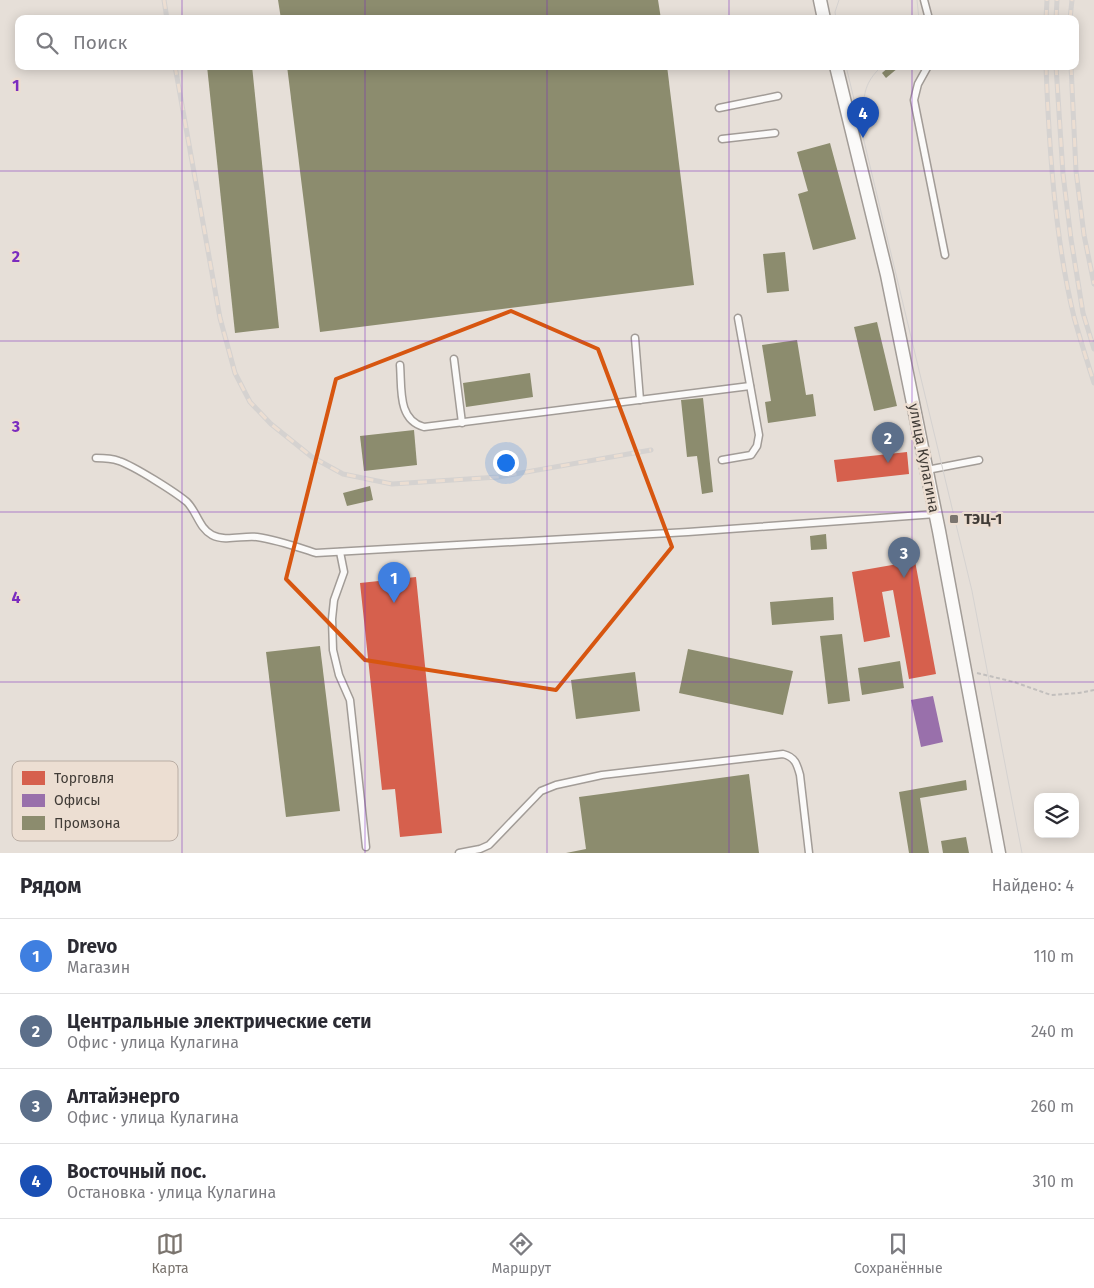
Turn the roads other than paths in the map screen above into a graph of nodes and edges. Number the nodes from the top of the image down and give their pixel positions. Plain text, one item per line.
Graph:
1 (820, 0) edge
2 (924, 0) edge
3 (823, 15) edge
4 (928, 15) edge
5 (837, 70) edge
6 (926, 70) edge
7 (778, 96) dead end
8 (718, 108) dead end
9 (775, 132) dead end
10 (722, 140) dead end
11 (945, 255) dead end
12 (738, 318) dead end
13 (635, 338) dead end
14 (454, 359) dead end
15 (400, 365) dead end
16 (750, 386) junction
17 (640, 400) junction
18 (462, 423) junction
19 (96, 458) dead end
20 (722, 460) dead end
21 (979, 460) dead end
22 (927, 470) junction
23 (936, 514) junction
24 (340, 552) junction
25 (366, 847) dead end
26 (459, 853) edge
27 (810, 853) edge
28 (999, 853) edge

1 - 3 street
2 - 4 lane
5 - 22 street, улица Кулагина
6 - 11 lane
7 - 8 lane
9 - 10 lane
12 - 16 lane
13 - 17 lane
14 - 18 lane
15 - 18 lane
16 - 17 lane
16 - 20 lane
17 - 18 lane
19 - 24 lane
21 - 22 lane
22 - 23 street, улица Кулагина
23 - 24 lane
23 - 28 street, улица Кулагина
24 - 25 lane
26 - 27 lane

